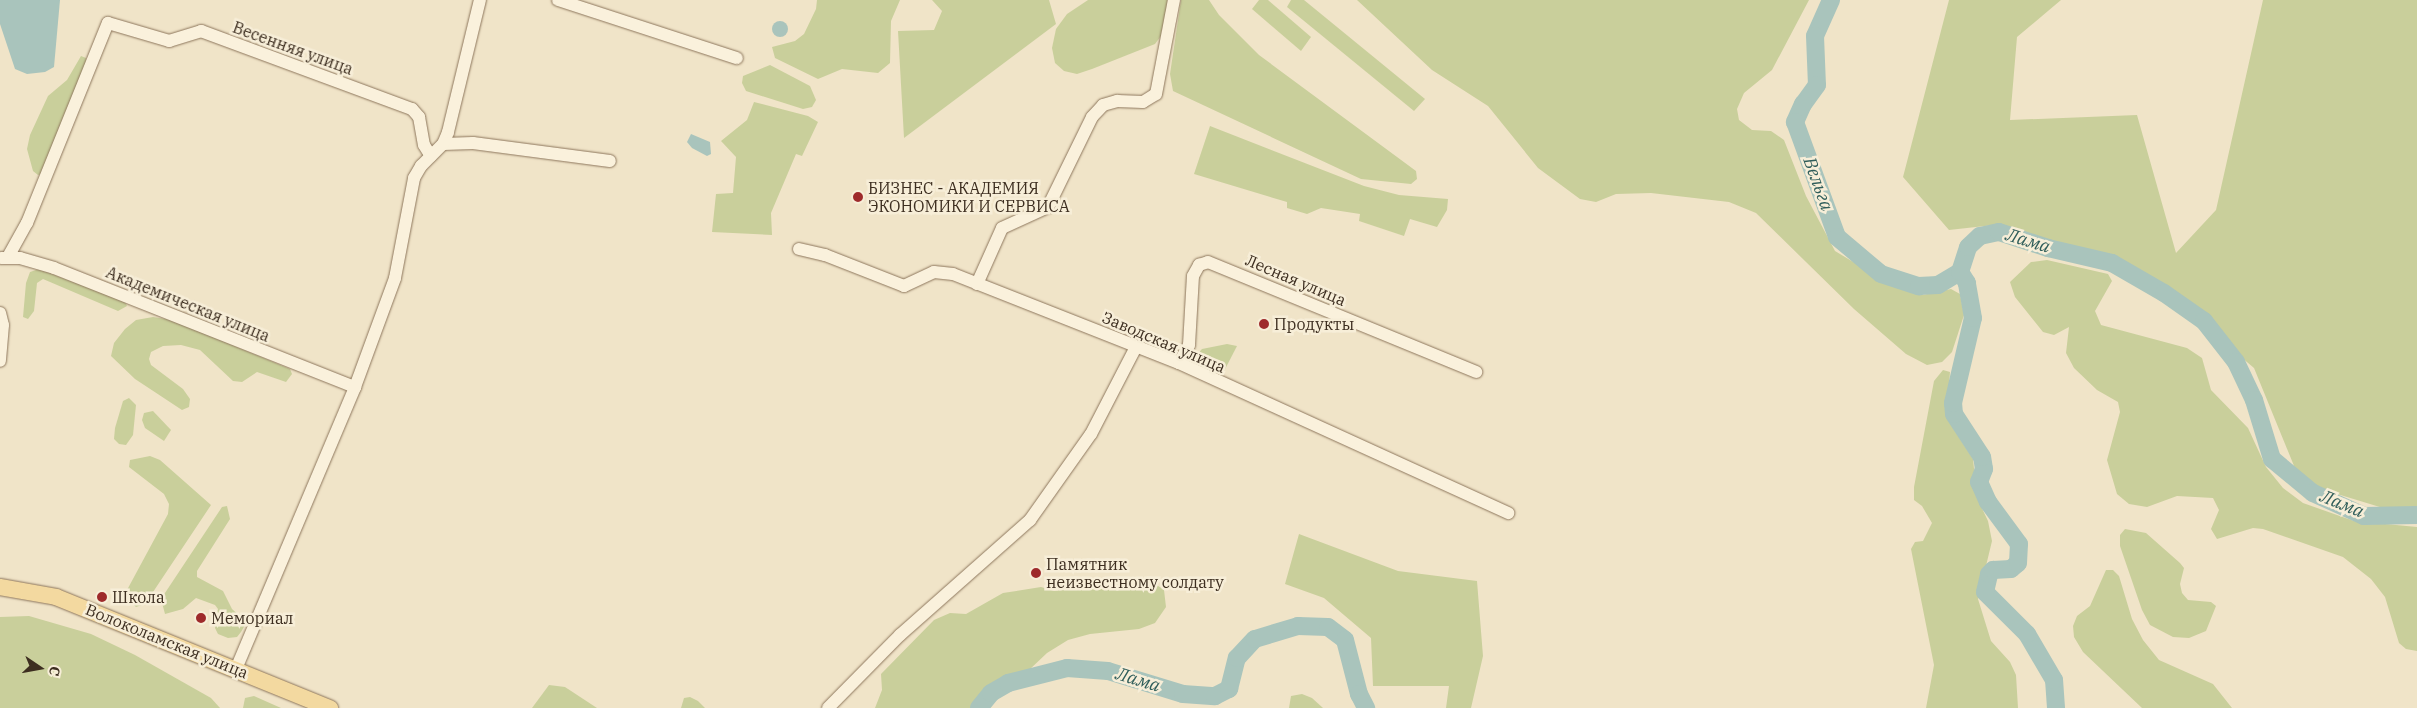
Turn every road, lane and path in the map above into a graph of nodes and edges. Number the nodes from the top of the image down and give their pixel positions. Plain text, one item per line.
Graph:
1 (480, 0) edge
2 (558, 0) edge
3 (1174, 0) edge
4 (112, 23) joint
5 (736, 58) dead end
6 (443, 144) junction
7 (431, 156) junction
8 (610, 161) dead end
9 (799, 250) dead end
10 (4, 257) edge
11 (977, 284) junction
12 (0, 313) edge
13 (1136, 347) junction
14 (0, 361) edge
15 (1179, 363) junction
16 (1476, 372) dead end
17 (355, 387) junction
18 (1508, 512) dead end
19 (0, 586) edge
20 (236, 669) junction
21 (330, 708) edge
22 (828, 708) edge

1 - 6 street
2 - 5 street
3 - 11 street
4 - 7 street, Весенняя улица
4 - 10 street, Академическая улица
6 - 7 street
6 - 8 street
7 - 17 street
9 - 11 street, Заводская улица
10 - 17 street, Академическая улица
11 - 13 street, Заводская улица
12 - 14 street
13 - 15 street, Заводская улица
13 - 22 street
15 - 16 street, Лесная улица
15 - 18 street, Заводская улица
17 - 20 street
19 - 20 main road, Волоколамская улица
20 - 21 main road, Волоколамская улица

